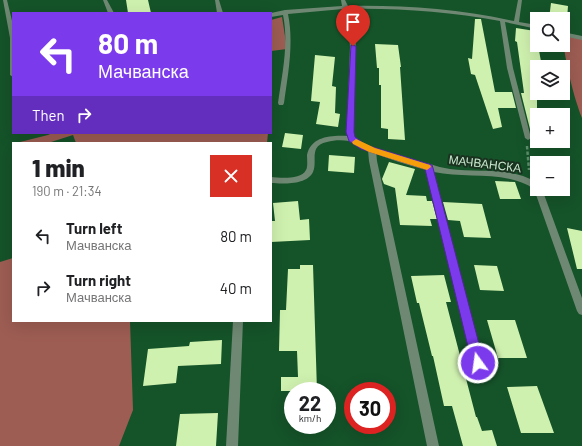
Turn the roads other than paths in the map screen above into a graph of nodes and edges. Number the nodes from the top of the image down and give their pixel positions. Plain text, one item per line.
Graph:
1 (5, 0) edge
2 (105, 0) edge
3 (217, 0) edge
4 (520, 0) edge
5 (344, 3) edge
6 (111, 12) edge
7 (220, 12) edge
8 (285, 12) junction
9 (272, 15) edge
10 (502, 20) junction
11 (516, 23) junction
12 (530, 26) edge
13 (12, 33) edge
14 (570, 35) edge
15 (582, 38) edge
16 (281, 103) dead end
17 (528, 138) road end
18 (352, 139) junction
19 (372, 150) junction
20 (429, 168) junction
21 (272, 180) edge
22 (530, 183) edge
23 (540, 196) edge
24 (582, 311) edge
25 (238, 322) edge
26 (482, 378) dead end
27 (232, 446) edge
28 (433, 446) edge

1 - 13 street
2 - 6 street
3 - 7 street
4 - 11 street
5 - 8 street
5 - 10 street
5 - 18 street
8 - 9 street
8 - 16 street
10 - 11 street
10 - 17 street
11 - 12 street
14 - 15 street
18 - 19 street, МАЧВАНСКА
18 - 21 street
19 - 20 street, МАЧВАНСКА
19 - 28 street
20 - 22 street, МАЧВАНСКА
20 - 26 street
23 - 24 street
25 - 27 street

